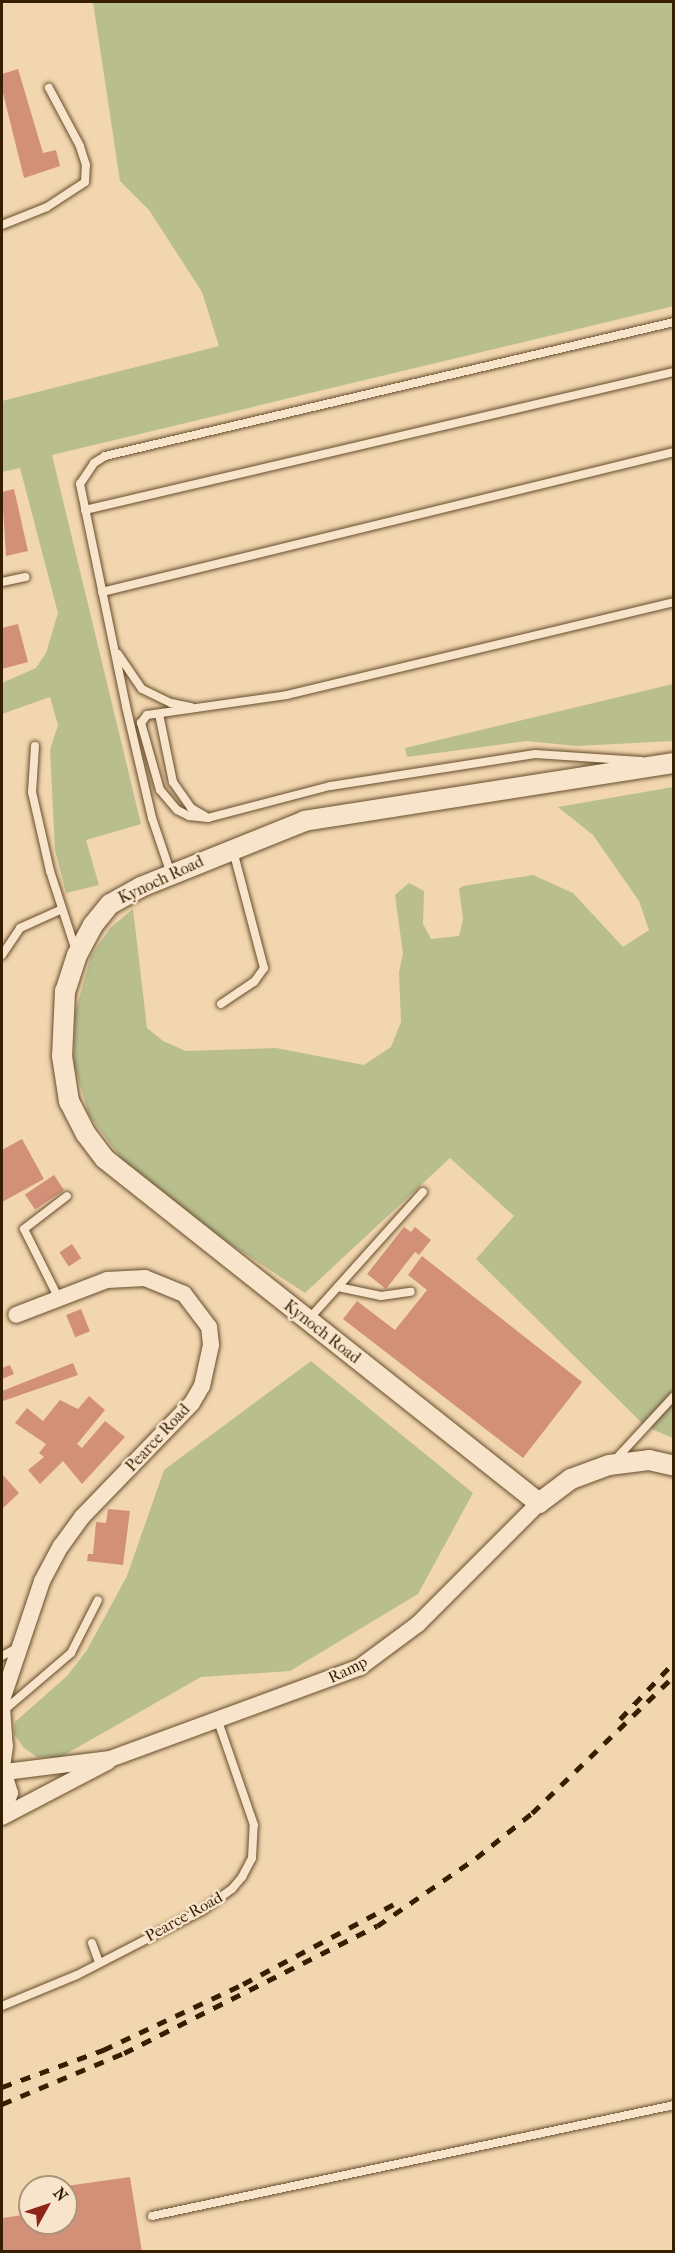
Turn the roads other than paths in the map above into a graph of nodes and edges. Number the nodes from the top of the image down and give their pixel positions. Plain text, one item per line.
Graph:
1 (49, 88) dead end
2 (2, 225) edge
3 (674, 322) edge
4 (674, 372) edge
5 (674, 452) edge
6 (85, 510) junction
7 (25, 577) dead end
8 (2, 582) edge
9 (102, 591) junction
10 (674, 602) edge
11 (112, 643) junction
12 (198, 708) junction
13 (159, 714) junction
14 (35, 746) dead end
15 (666, 764) edge
16 (208, 818) junction
17 (232, 848) junction
18 (171, 874) junction
19 (62, 909) junction
20 (2, 955) edge
21 (77, 955) junction
22 (221, 1005) dead end
23 (423, 1192) dead end
24 (67, 1196) dead end
25 (338, 1287) junction
26 (411, 1292) dead end
27 (58, 1297) junction
28 (16, 1314) dead end
29 (308, 1321) junction
30 (674, 1396) edge
31 (609, 1465) junction
32 (674, 1466) edge
33 (538, 1503) junction
34 (98, 1600) dead end
35 (19, 1646) junction
36 (2, 1656) edge
37 (2, 1700) edge
38 (2, 1707) edge
39 (2, 1713) edge
40 (218, 1718) junction
41 (110, 1759) junction
42 (3, 1769) edge
43 (2, 1816) edge
44 (92, 1943) dead end
45 (99, 1962) junction
46 (2, 2006) edge
47 (674, 2105) edge
48 (152, 2216) dead end

1 - 2 lane
3 - 6 lane
4 - 6 lane
5 - 9 lane
6 - 9 lane
7 - 8 lane
9 - 11 lane
10 - 12 lane
11 - 12 lane
11 - 18 lane
12 - 13 lane
13 - 16 lane
13 - 16 lane
14 - 19 lane
15 - 16 lane
15 - 17 street, Kynoch Road
17 - 18 street, Kynoch Road
17 - 22 lane
18 - 21 street, Kynoch Road
19 - 20 lane
19 - 21 lane
21 - 29 street, Kynoch Road
23 - 25 lane
24 - 27 lane
25 - 26 lane
25 - 29 lane
27 - 28 street, Pearce Road
27 - 35 street, Pearce Road
29 - 33 street, Kynoch Road
30 - 31 lane
31 - 32 street
31 - 33 street
33 - 40 street, Ramp
34 - 39 lane
35 - 36 lane
35 - 37 street, Pearce Road
38 - 39 street
39 - 42 street
40 - 41 street, Ramp
40 - 45 lane, Pearce Road
41 - 42 street, Ramp
41 - 43 street, Ramp
42 - 43 street
44 - 45 lane
45 - 46 lane, Pearce Road
47 - 48 lane

